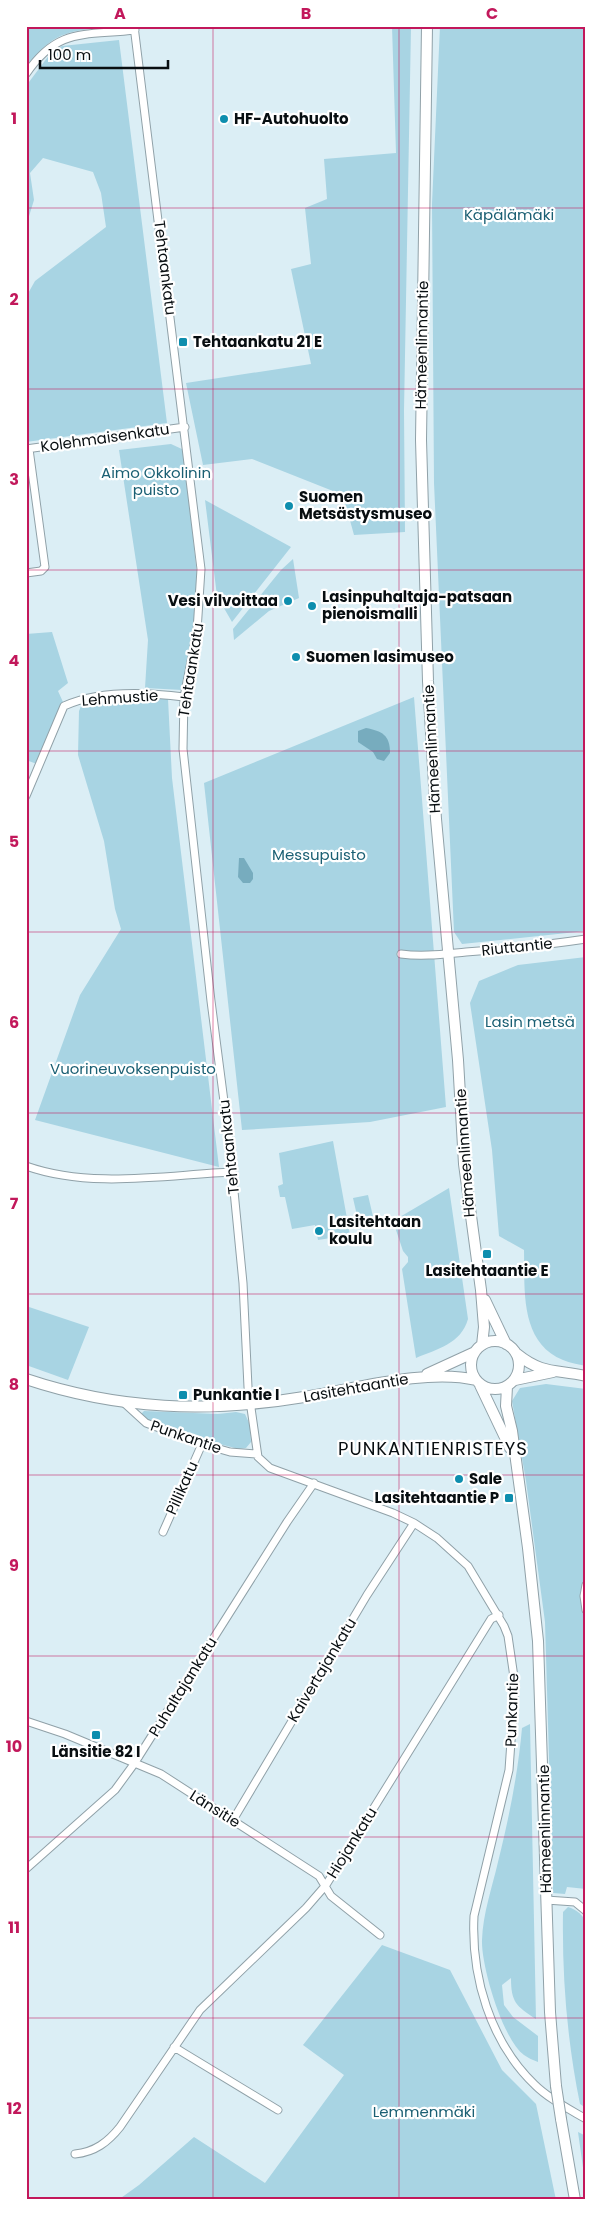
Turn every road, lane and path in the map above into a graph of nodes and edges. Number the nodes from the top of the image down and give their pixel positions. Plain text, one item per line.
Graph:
1 (427, 26) edge
2 (134, 28) edge
3 (26, 74) edge
4 (184, 427) junction
5 (28, 449) edge
6 (26, 573) edge
7 (184, 697) junction
8 (26, 796) edge
9 (586, 939) edge
10 (401, 954) dead end
11 (449, 955) junction
12 (26, 1166) edge
13 (232, 1172) junction
14 (481, 1290) junction
15 (506, 1344) junction
16 (479, 1348) junction
17 (516, 1352) junction
18 (554, 1372) junction
19 (586, 1376) edge
20 (420, 1378) junction
21 (26, 1379) edge
22 (478, 1382) junction
23 (511, 1383) junction
24 (123, 1402) junction
25 (252, 1405) junction
26 (202, 1444) junction
27 (257, 1454) junction
28 (514, 1458) junction
29 (314, 1483) junction
30 (414, 1522) junction
31 (163, 1532) dead end
32 (586, 1585) edge
33 (586, 1610) edge
34 (499, 1615) junction
35 (26, 1720) edge
36 (134, 1764) junction
37 (232, 1820) junction
38 (26, 1869) edge
39 (326, 1885) junction
40 (546, 1900) junction
41 (586, 1910) edge
42 (380, 1935) dead end
43 (174, 2047) junction
44 (278, 2110) dead end
45 (586, 2119) edge
46 (75, 2154) dead end
47 (574, 2200) edge

1 - 11 main road, Hämeenlinnantie
2 - 3 street
2 - 4 street, Tehtaankatu
4 - 5 street, Kolehmaisenkatu
4 - 7 street, Tehtaankatu
5 - 6 street
7 - 8 street, Lehmustie
7 - 13 street, Tehtaankatu
9 - 11 street, Riuttantie
10 - 11 street, Riuttantie
11 - 14 main road, Hämeenlinnantie
12 - 13 street
13 - 25 street, Tehtaankatu
14 - 15 main road, Hämeenlinnantie
14 - 16 main road, Hämeenlinnantie
15 - 16 main road
15 - 17 main road
16 - 20 main road, Lasitehtaantie
16 - 22 main road
17 - 18 main road
17 - 23 main road
18 - 19 main road
18 - 23 main road
20 - 22 main road, Lasitehtaantie
20 - 25 main road, Lasitehtaantie
21 - 24 main road, Lasitehtaantie
22 - 23 main road
22 - 28 main road, Hämeenlinnantie
23 - 28 main road, Hämeenlinnantie
24 - 25 main road, Lasitehtaantie
24 - 26 street, Punkantie
25 - 27 street
26 - 27 street, Punkantie
26 - 31 street, Pillikatu
27 - 29 street, Punkantie
28 - 40 main road, Hämeenlinnantie
29 - 30 street, Punkantie
29 - 36 street, Puhaltajankatu
30 - 34 street, Punkantie
30 - 37 street, Kaivertajankatu
32 - 33 street
34 - 39 street, Hiojankatu
34 - 45 street, Punkantie
35 - 36 street, Länsitie
36 - 37 street, Länsitie
36 - 38 street, Puhaltajankatu
37 - 39 street, Länsitie
39 - 42 street, Länsitie
39 - 43 street, Hiojankatu
40 - 41 street
40 - 47 main road, Hämeenlinnantie, bridge
43 - 44 street
43 - 46 street, Hiojankatu

